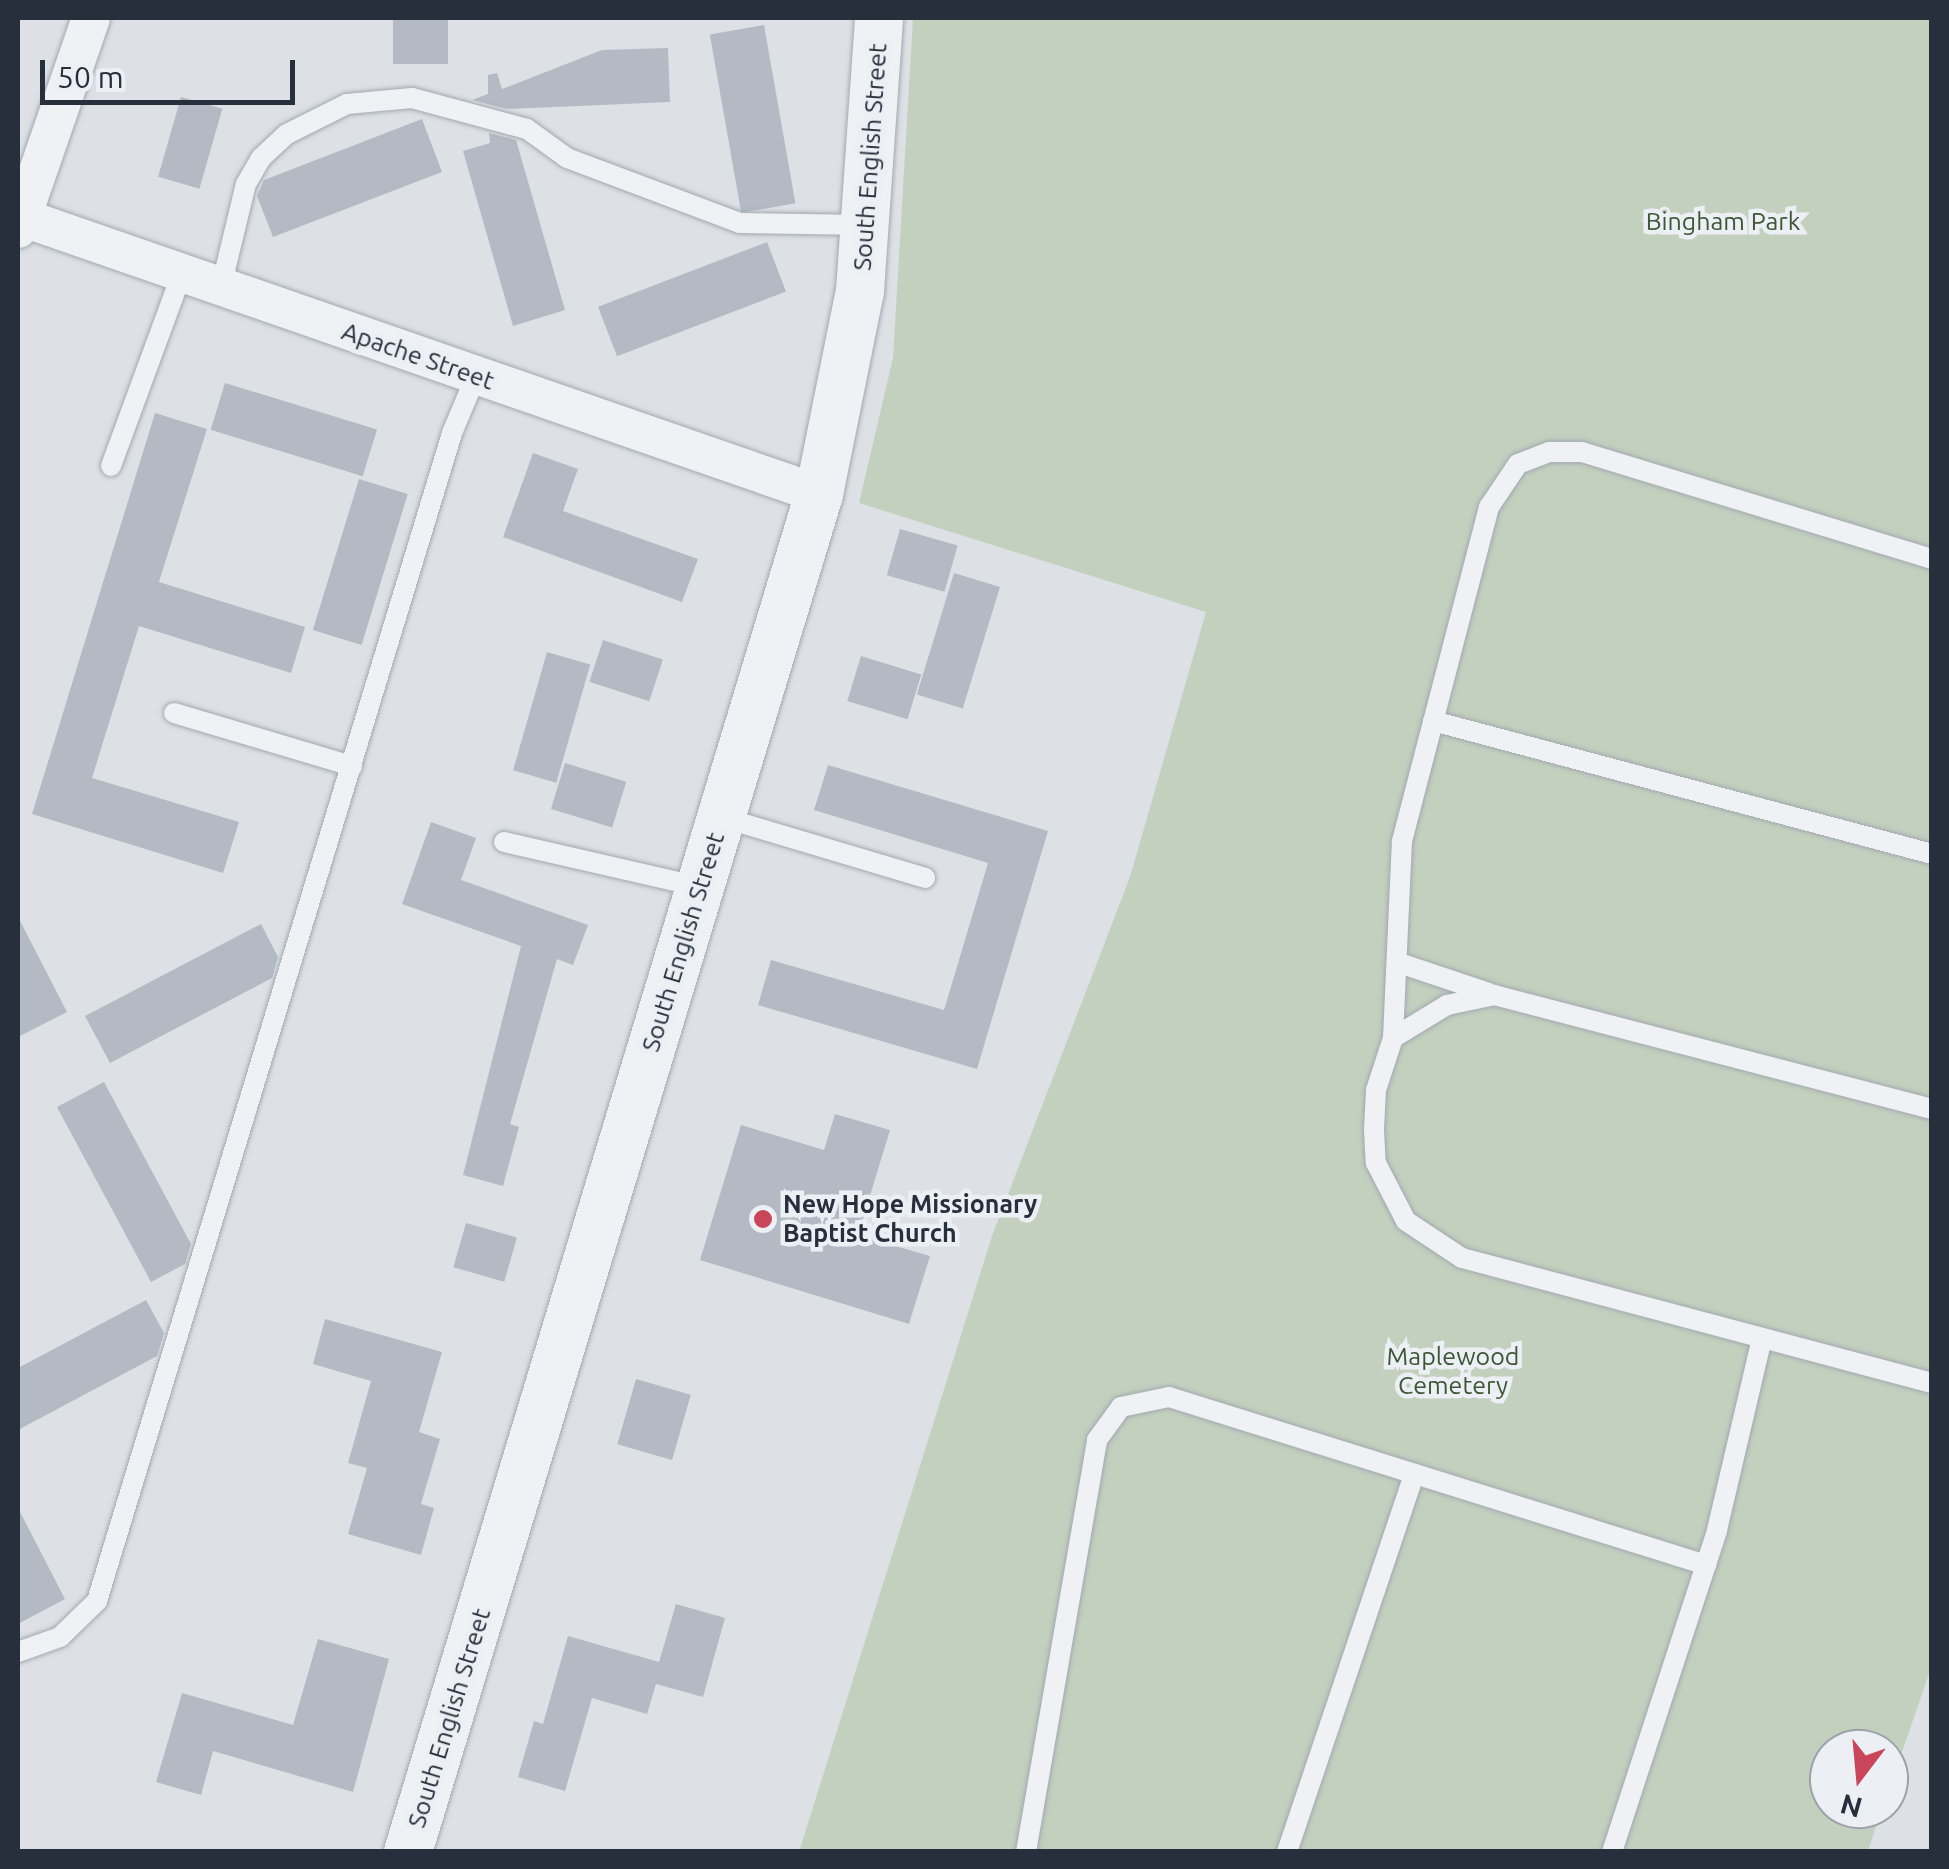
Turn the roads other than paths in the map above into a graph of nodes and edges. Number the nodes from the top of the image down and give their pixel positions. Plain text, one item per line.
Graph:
1 (91, 18) edge
2 (879, 18) edge
3 (19, 221) edge
4 (868, 224) junction
5 (182, 274) junction
6 (221, 287) junction
7 (476, 376) junction
8 (111, 466) dead end
9 (819, 494) junction
10 (1932, 558) edge
11 (174, 713) dead end
12 (1433, 721) junction
13 (352, 766) junction
14 (721, 817) junction
15 (504, 842) dead end
16 (1932, 854) edge
17 (925, 878) dead end
18 (700, 887) junction
19 (1399, 963) junction
20 (1495, 995) junction
21 (1393, 1038) junction
22 (1932, 1109) edge
23 (1762, 1338) junction
24 (1932, 1384) edge
25 (1414, 1474) junction
26 (1706, 1566) junction
27 (18, 1652) edge
28 (408, 1852) edge
29 (1026, 1852) edge
30 (1287, 1852) edge
31 (1612, 1852) edge

1 - 3 street
2 - 4 street, South English Street
3 - 5 street, Apache Street
4 - 6 lane
4 - 9 street, South English Street
5 - 6 street, Apache Street
5 - 8 lane
6 - 7 street, Apache Street
7 - 9 street, Apache Street
7 - 13 lane
9 - 14 street, South English Street
10 - 12 lane
11 - 13 lane
12 - 16 lane
12 - 19 lane
13 - 27 lane
14 - 17 lane
14 - 18 street, South English Street
15 - 18 lane
18 - 28 street, South English Street
19 - 20 lane
19 - 21 lane
20 - 21 lane
20 - 22 lane
21 - 23 lane
23 - 24 lane
23 - 26 lane
25 - 26 lane
25 - 29 lane
25 - 30 lane
26 - 31 lane

